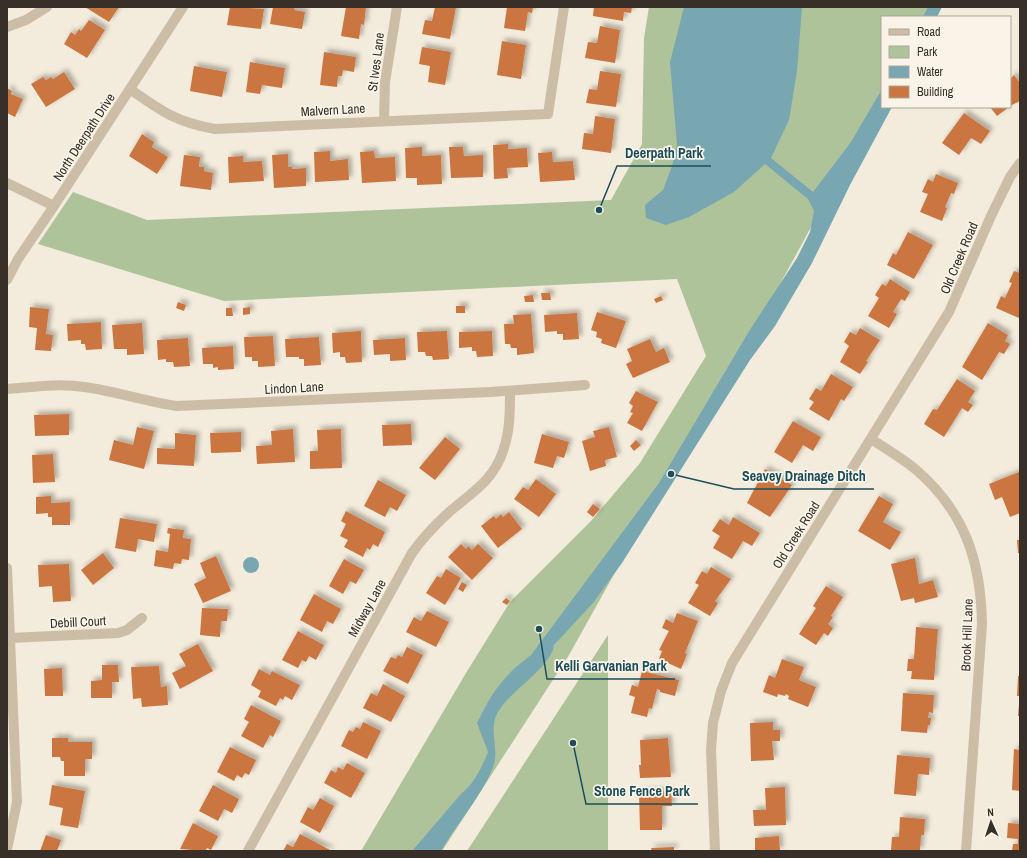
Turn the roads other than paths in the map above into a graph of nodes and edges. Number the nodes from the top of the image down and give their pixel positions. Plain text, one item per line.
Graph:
1 (47, 7) edge
2 (183, 7) edge
3 (397, 7) edge
4 (564, 7) edge
5 (7, 27) edge
6 (130, 89) junction
7 (384, 120) junction
8 (1020, 163) edge
9 (7, 183) edge
10 (54, 206) junction
11 (7, 280) edge
12 (584, 385) dead end
13 (7, 389) edge
14 (510, 391) junction
15 (871, 439) junction
16 (7, 568) edge
17 (142, 618) dead end
18 (10, 638) junction
19 (7, 849) edge
20 (248, 851) edge
21 (716, 851) edge
22 (966, 851) edge

1 - 5 street
2 - 6 street, North Deerpath Drive
3 - 7 street, St Ives Lane
4 - 7 street, Malvern Lane
6 - 7 street, Malvern Lane
6 - 10 street, North Deerpath Drive
8 - 15 street, Old Creek Road
9 - 10 street
10 - 11 street, North Deerpath Drive
12 - 14 street, Lindon Lane
13 - 14 street, Lindon Lane
14 - 20 street, Midway Lane
15 - 21 street, Old Creek Road
15 - 22 street, Brook Hill Lane
16 - 18 street
17 - 18 street, Debill Court
18 - 19 street

